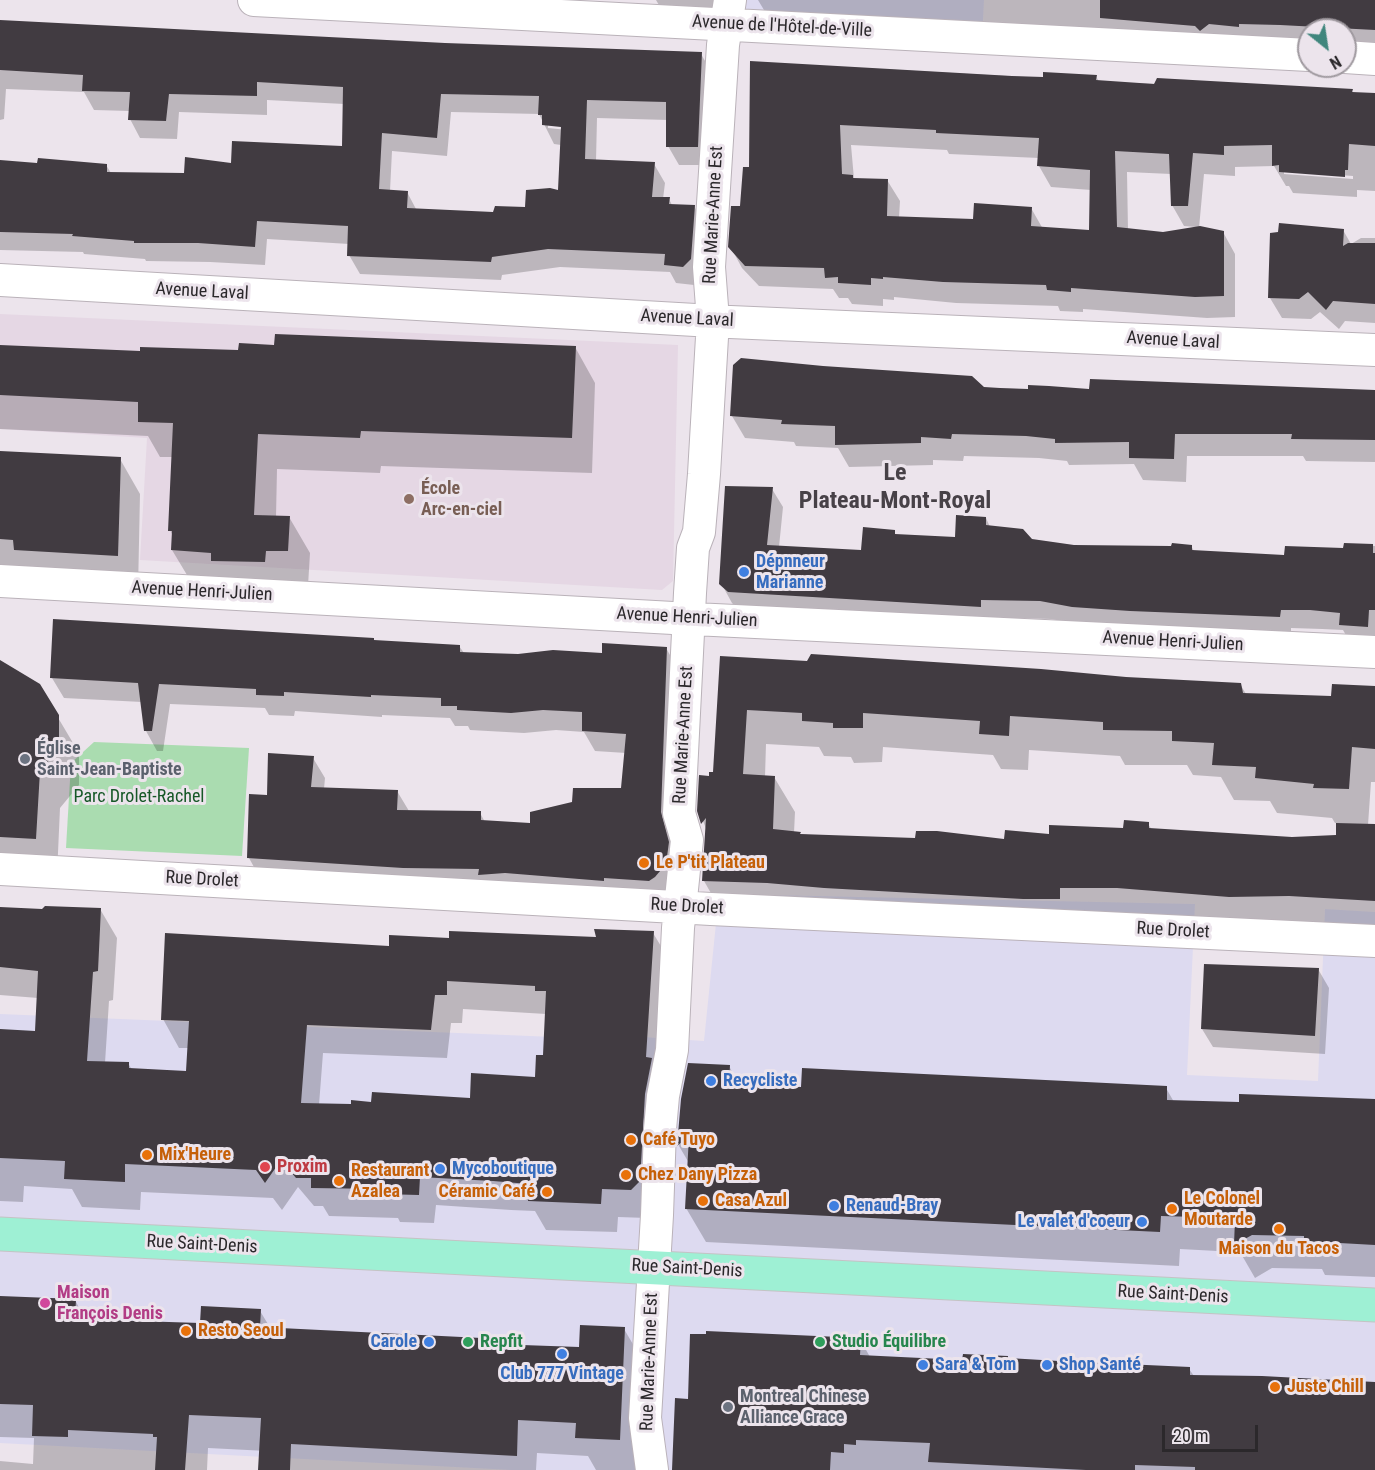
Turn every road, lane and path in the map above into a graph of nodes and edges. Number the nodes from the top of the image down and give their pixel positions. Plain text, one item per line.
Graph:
1 (254, 0) edge
2 (728, 12) edge
3 (1297, 54) edge
4 (1357, 58) edge
5 (1375, 59) edge
6 (0, 280) edge
7 (713, 320) junction
8 (1375, 350) edge
9 (0, 581) edge
10 (690, 618) junction
11 (1375, 652) edge
12 (0, 869) edge
13 (681, 907) junction
14 (1375, 941) edge
15 (0, 1234) edge
16 (654, 1268) junction
17 (1375, 1305) edge
18 (652, 1470) edge

1 - 2 street, Avenue de l'Hôtel-de-Ville
2 - 3 street, Avenue de l'Hôtel-de-Ville
2 - 7 street, Rue Marie-Anne Est
4 - 5 street
6 - 7 street, Avenue Laval
7 - 8 street, Avenue Laval
7 - 10 street, Rue Marie-Anne Est
9 - 10 street, Avenue Henri-Julien
10 - 11 street, Avenue Henri-Julien
10 - 13 street, Rue Marie-Anne Est
12 - 13 street, Rue Drolet
13 - 14 street, Rue Drolet
13 - 16 street, Rue Marie-Anne Est
15 - 16 main road, Rue Saint-Denis
16 - 17 main road, Rue Saint-Denis
16 - 18 street, Rue Marie-Anne Est

